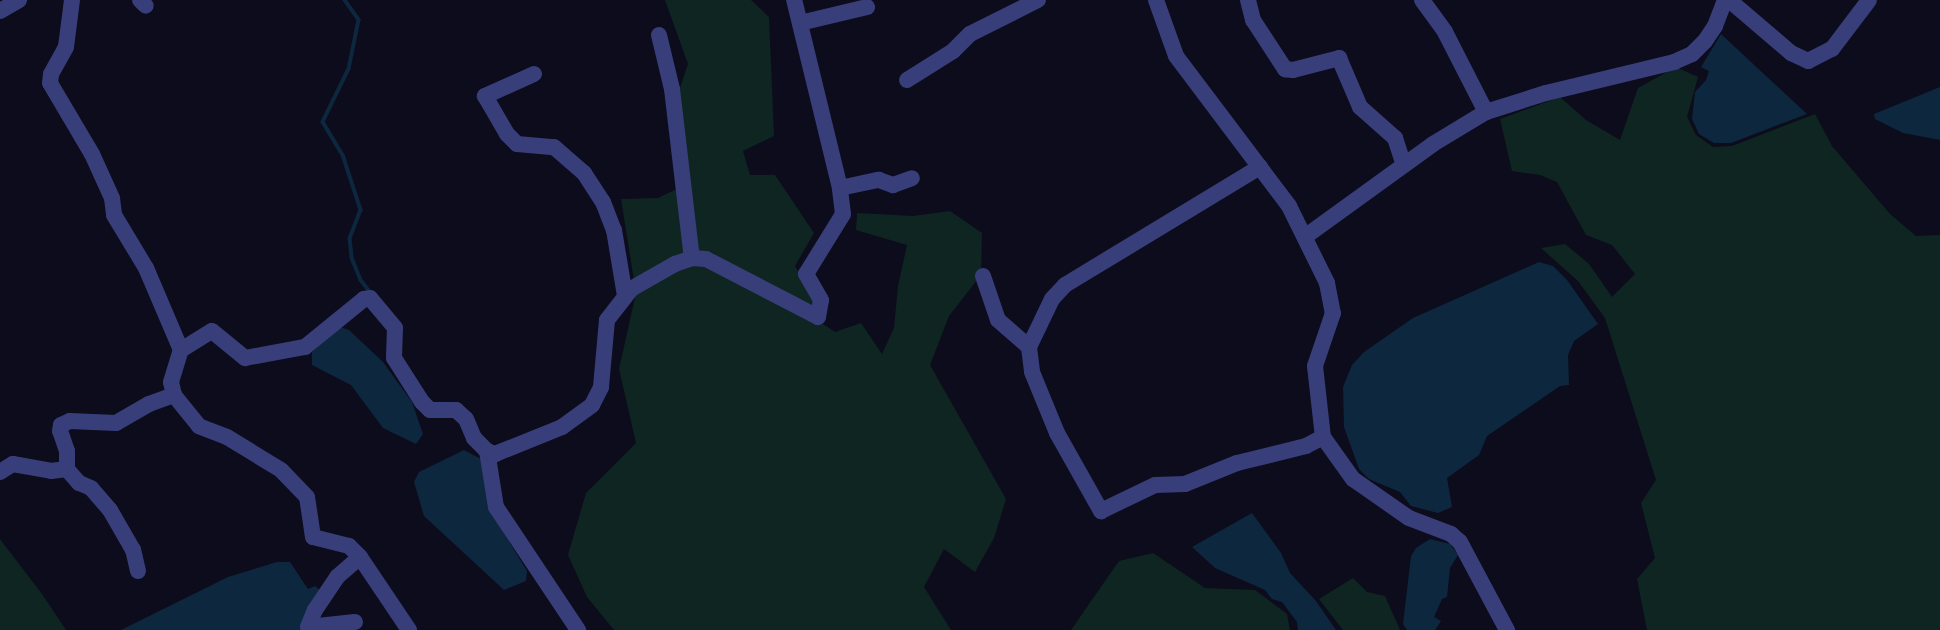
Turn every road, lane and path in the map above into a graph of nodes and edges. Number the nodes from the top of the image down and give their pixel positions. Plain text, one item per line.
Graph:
1 (19, 0) edge
2 (72, 0) edge
3 (794, 0) edge
4 (1038, 0) edge
5 (1156, 0) edge
6 (1248, 0) edge
7 (1422, 0) edge
8 (1727, 0) edge
9 (1869, 0) edge
10 (867, 7) dead end
11 (0, 11) edge
12 (800, 23) junction
13 (659, 35) dead end
14 (534, 74) dead end
15 (907, 80) dead end
16 (1486, 112) junction
17 (1404, 165) junction
18 (1259, 167) junction
19 (912, 178) dead end
20 (840, 188) junction
21 (1306, 236) junction
22 (692, 258) junction
23 (983, 276) dead end
24 (625, 296) junction
25 (1029, 347) junction
26 (181, 350) junction
27 (174, 395) junction
28 (1324, 437) junction
29 (481, 445) junction
30 (67, 470) junction
31 (0, 472) edge
32 (360, 557) junction
33 (138, 571) dead end
34 (355, 622) dead end
35 (409, 630) edge
36 (578, 630) edge
37 (1507, 630) edge

1 - 11 street
2 - 26 street
3 - 12 street
4 - 15 street
5 - 18 street
6 - 17 street
7 - 16 street
8 - 9 street
8 - 16 street
10 - 12 street
12 - 20 street
13 - 22 street
14 - 24 street
16 - 17 street
17 - 21 street
18 - 21 street
18 - 25 street
19 - 20 street
20 - 22 street
21 - 28 street
22 - 24 street
23 - 25 street
24 - 29 street
25 - 28 street
26 - 27 street
26 - 29 street
27 - 30 street
27 - 32 street
28 - 37 street
29 - 36 street
30 - 31 street
30 - 33 street
32 - 34 street
32 - 35 street

